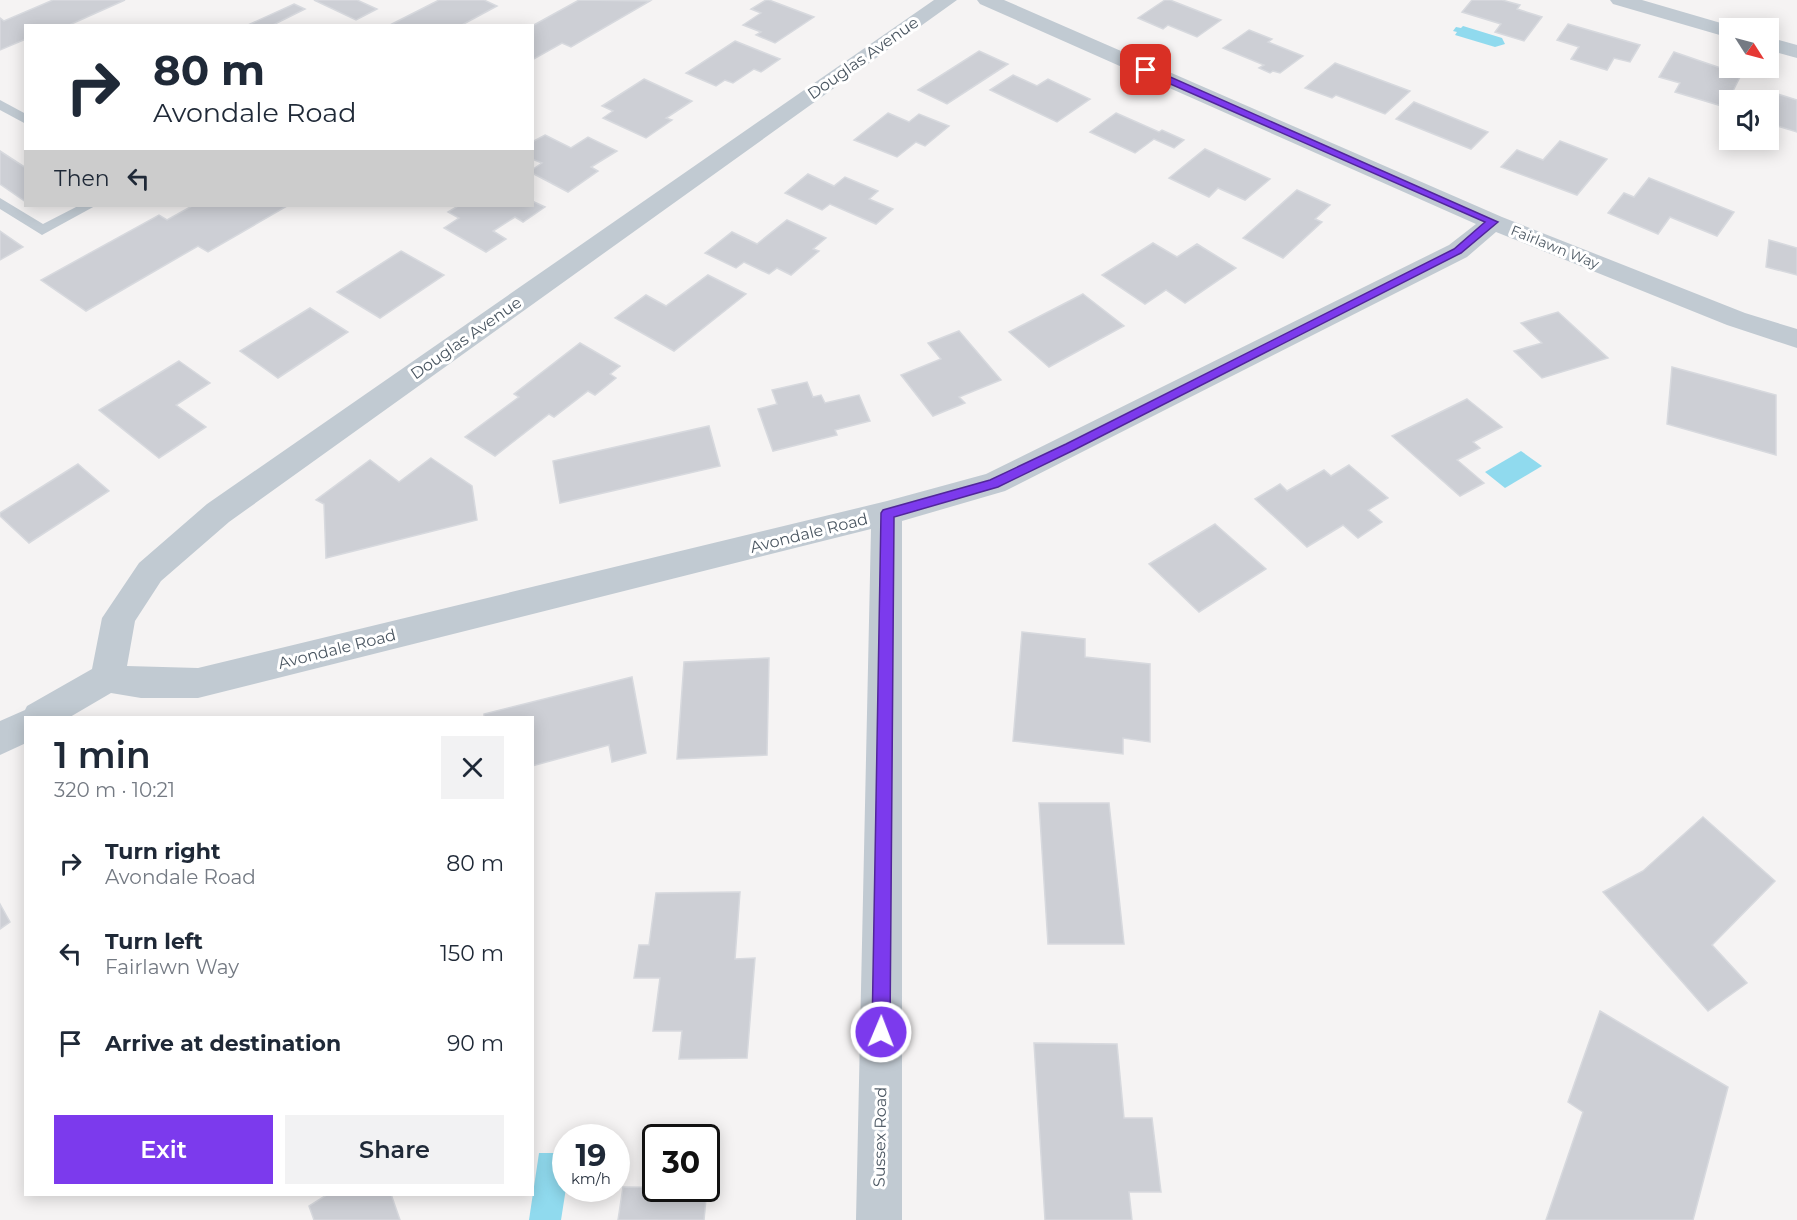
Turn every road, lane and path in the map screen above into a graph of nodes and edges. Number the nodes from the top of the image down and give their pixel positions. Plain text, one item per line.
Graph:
1 (947, 0) edge
2 (987, 0) edge
3 (1620, 0) edge
4 (1719, 29) edge
5 (1779, 46) edge
6 (1797, 52) edge
7 (0, 104) edge
8 (24, 119) edge
9 (0, 202) edge
10 (86, 207) edge
11 (1493, 222) junction
12 (1797, 339) edge
13 (887, 513) junction
14 (107, 678) junction
15 (41, 716) edge
16 (24, 726) edge
17 (0, 739) edge
18 (879, 1220) edge

1 - 14 street, Douglas Avenue
2 - 11 street, Fairlawn Way
3 - 4 street
5 - 6 street
7 - 8 lane
9 - 10 lane
11 - 12 street, Fairlawn Way
11 - 13 street, Avondale Road
13 - 14 street, Avondale Road
13 - 18 street, Sussex Road
14 - 15 street
16 - 17 street

